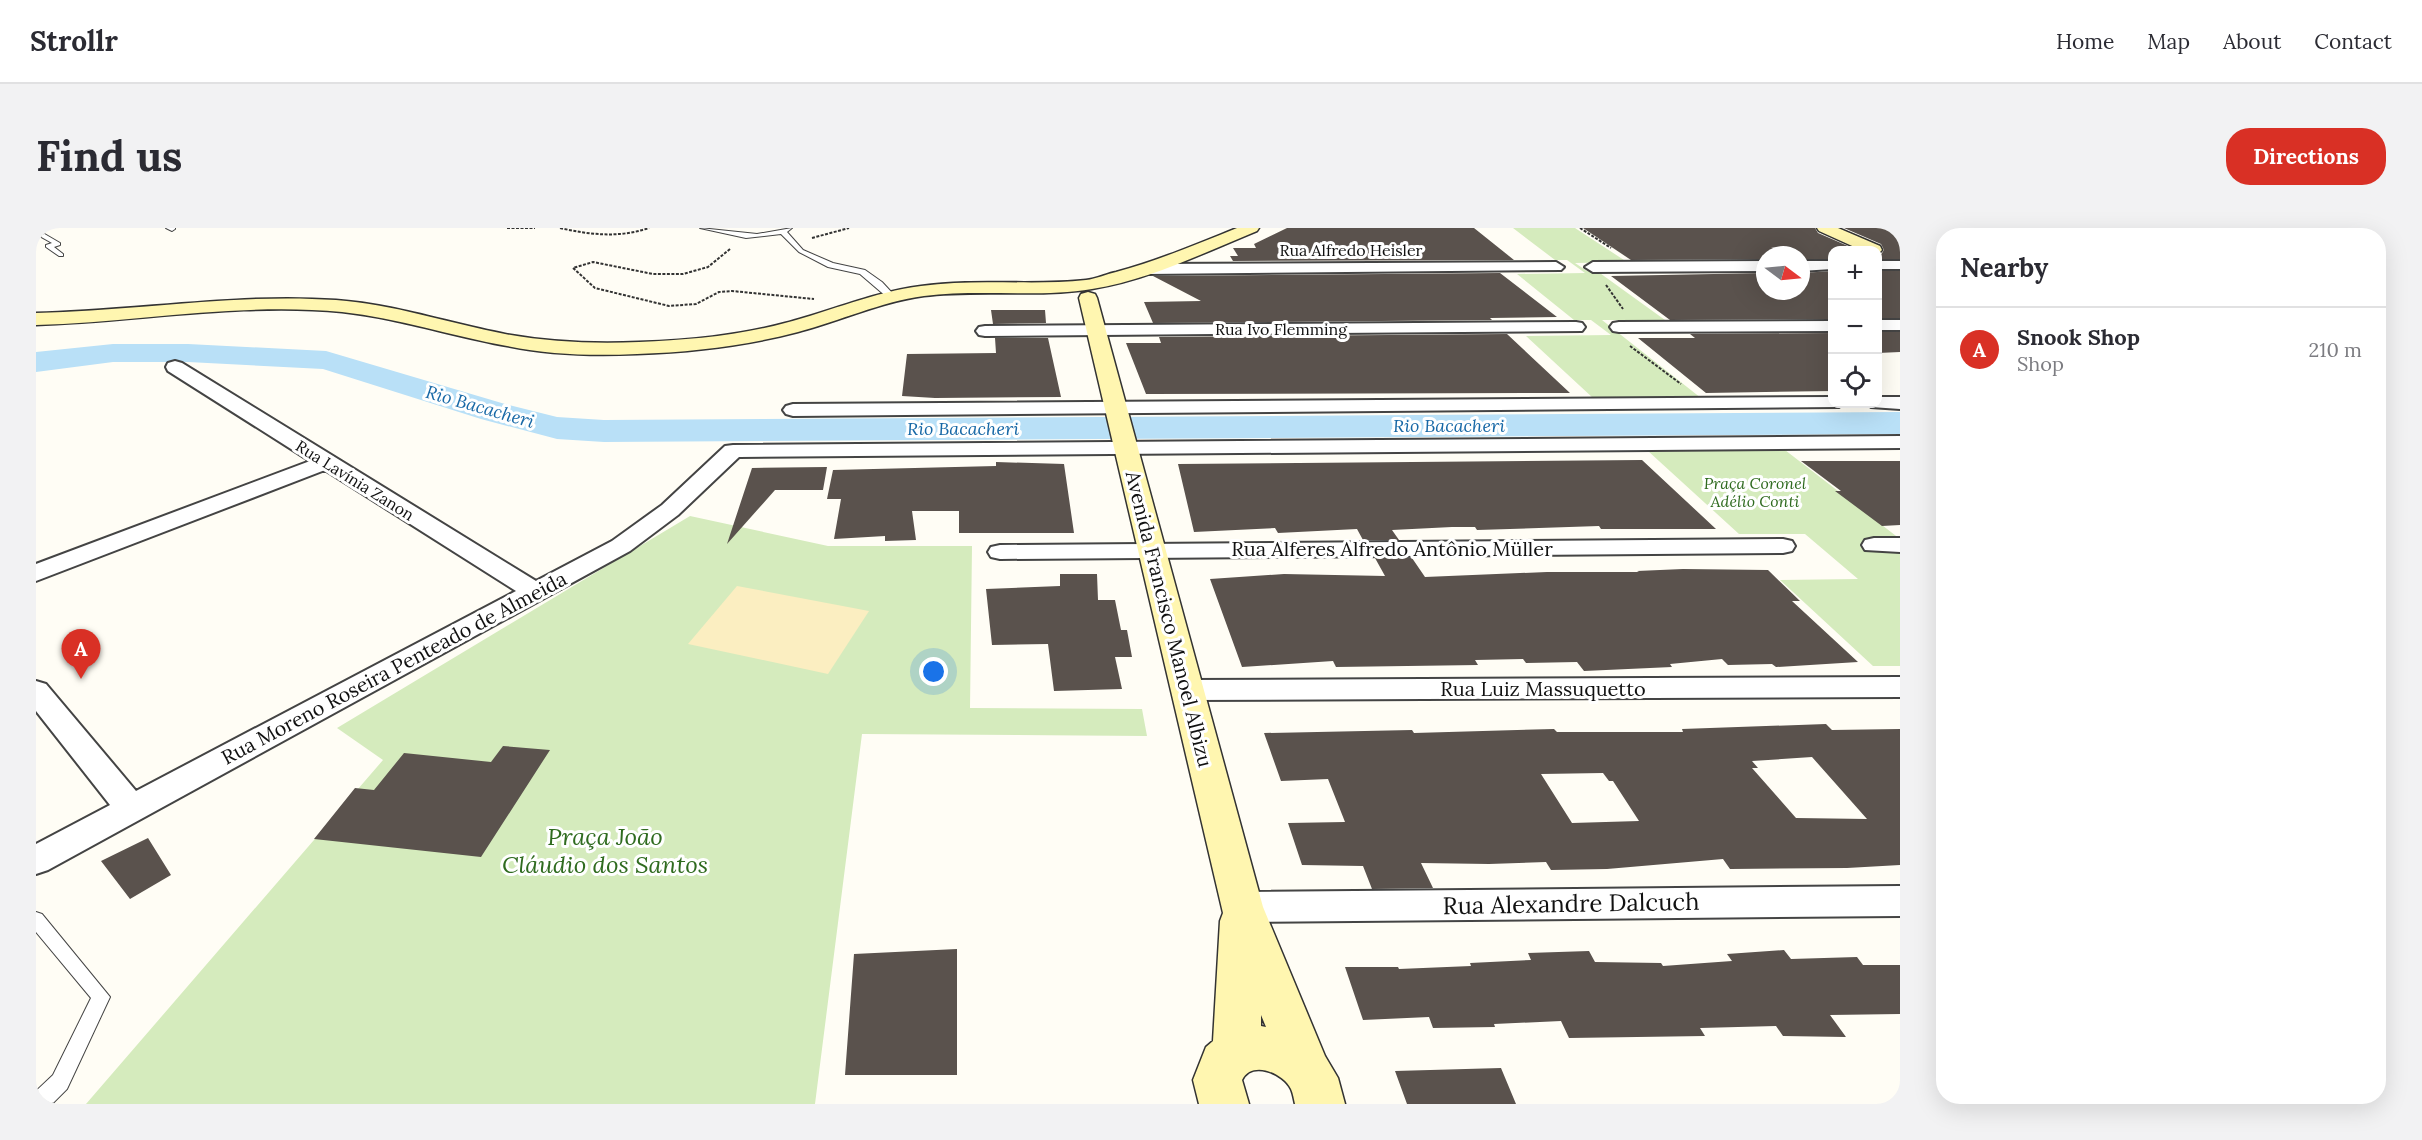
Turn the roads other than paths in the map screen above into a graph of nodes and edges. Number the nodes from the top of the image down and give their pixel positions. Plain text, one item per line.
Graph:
1 (703, 228) edge
2 (790, 228) edge
3 (1251, 228) edge
4 (1825, 228) edge
5 (36, 229) edge
6 (783, 232) junction
7 (1865, 246) edge
8 (1882, 254) edge
9 (62, 255) dead end
10 (1900, 264) edge
11 (1882, 265) edge
12 (1756, 266) edge
13 (1810, 266) edge
14 (1828, 266) edge
15 (1556, 267) dead end
16 (1593, 267) road end
17 (1147, 269) junction
18 (1085, 291) junction
19 (891, 297) junction
20 (1111, 297) junction
21 (36, 319) edge
22 (1882, 325) edge
23 (1900, 325) edge
24 (1828, 326) edge
25 (1576, 327) dead end
26 (1619, 327) road end
27 (1096, 330) junction
28 (985, 331) dead end
29 (175, 367) dead end
30 (1828, 403) edge
31 (1882, 403) edge
32 (1900, 403) edge
33 (793, 410) dead end
34 (1121, 429) junction
35 (1900, 442) edge
36 (327, 462) junction
37 (1874, 545) dead end
38 (1900, 545) edge
39 (1784, 546) dead end
40 (1152, 551) junction
41 (1000, 552) dead end
42 (36, 573) edge
43 (536, 592) junction
44 (1900, 687) edge
45 (1187, 690) junction
46 (36, 691) edge
47 (132, 809) junction
48 (36, 860) edge
49 (1900, 901) edge
50 (1242, 907) junction
51 (36, 919) edge
52 (1237, 1051) junction
53 (1318, 1093) edge
54 (1222, 1103) edge
55 (36, 1104) edge

1 - 6 lane
2 - 6 lane
3 - 17 street
4 - 7 street
5 - 9 lane
6 - 19 lane
8 - 10 street
10 - 11 street
12 - 16 street
13 - 14 street
15 - 17 street, Rua Alfredo Heisler
17 - 18 street
17 - 20 street
18 - 19 street
18 - 20 street
18 - 27 street, Avenida Francisco Manoel Albizu
19 - 21 street
20 - 27 street
22 - 23 street
24 - 26 street
25 - 27 street, Rua Ivo Flemming
27 - 28 street, Rua Ivo Flemming
27 - 34 street, Avenida Francisco Manoel Albizu
29 - 36 street, Rua Lavínia Zanon
30 - 34 street
31 - 32 street
33 - 34 street
34 - 35 street
34 - 40 street, Avenida Francisco Manoel Albizu
34 - 43 street, Rua Moreno Roseira Penteado de Almeida
36 - 42 street
36 - 43 street, Rua Lavínia Zanon
37 - 38 street
39 - 40 street, Rua Alferes Alfredo Antônio Müller
40 - 41 street, Rua Alferes Alfredo Antônio Müller
40 - 45 street, Avenida Francisco Manoel Albizu
43 - 47 street, Rua Moreno Roseira Penteado de Almeida
44 - 45 street, Rua Luiz Massuquetto
45 - 50 street, Avenida Francisco Manoel Albizu
46 - 47 street
47 - 48 street, Rua Moreno Roseira Penteado de Almeida
49 - 50 street, Rua Alexandre Dalcuch
50 - 52 street, Avenida Francisco Manoel Albizu
50 - 53 street, Avenida Francisco Manoel Albizu
51 - 55 lane
52 - 53 street
52 - 54 street

